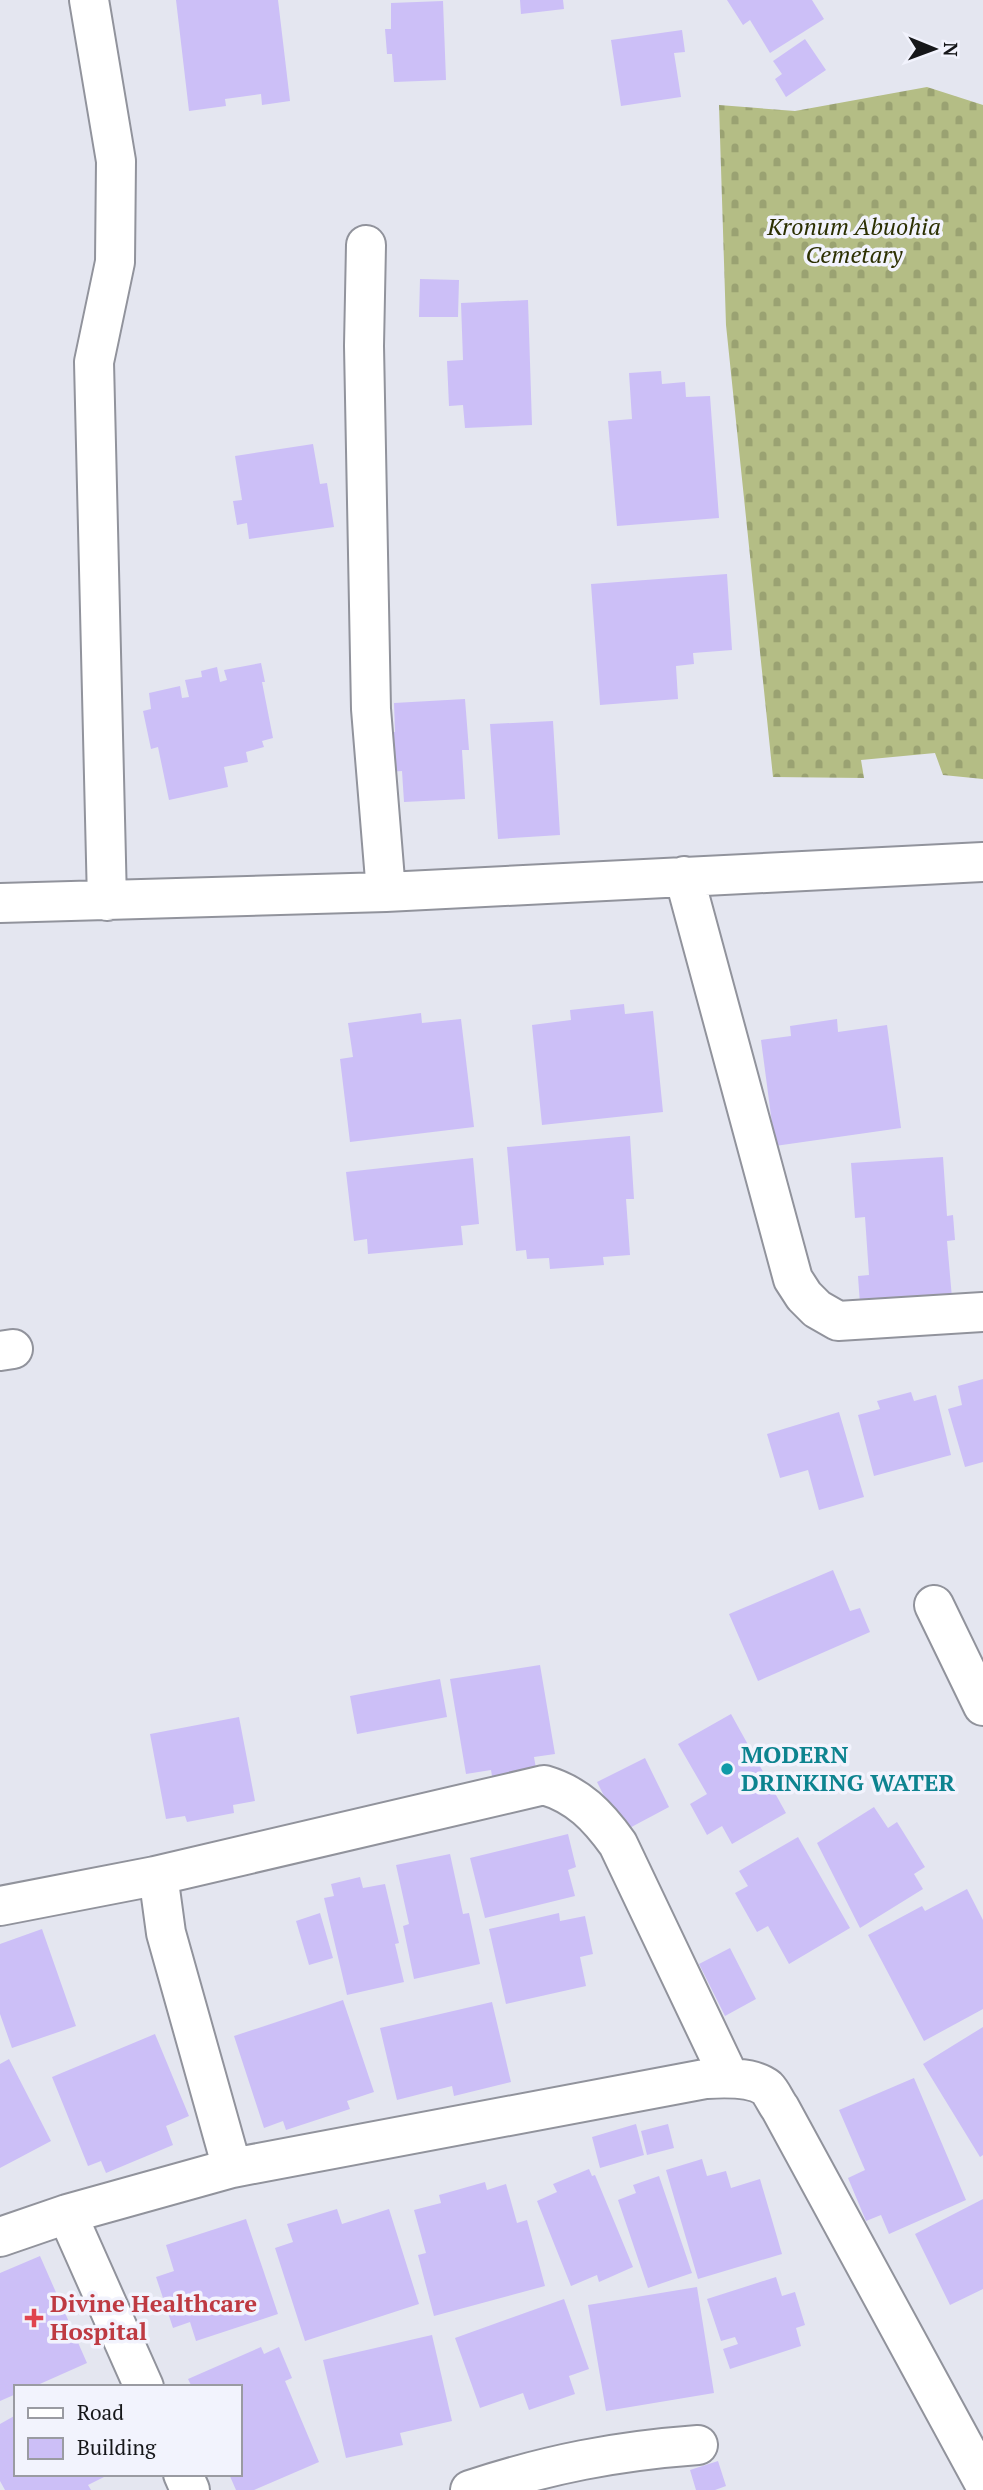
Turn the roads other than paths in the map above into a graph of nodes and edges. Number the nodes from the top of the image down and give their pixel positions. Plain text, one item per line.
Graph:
1 (89, 0) edge
2 (366, 245) dead end
3 (983, 862) edge
4 (684, 876) junction
5 (386, 892) junction
6 (107, 901) junction
7 (0, 903) edge
8 (983, 1312) edge
9 (934, 1605) dead end
10 (983, 1706) edge
11 (155, 1876) junction
12 (0, 1906) edge
13 (729, 2077) junction
14 (232, 2168) junction
15 (68, 2214) junction
16 (0, 2237) edge
17 (143, 2385) edge
18 (698, 2445) dead end
19 (983, 2481) edge
20 (470, 2490) edge

1 - 6 street
2 - 5 street
3 - 4 street
4 - 5 street
4 - 8 street
5 - 6 street
6 - 7 street
9 - 10 street
11 - 12 street
11 - 13 street
11 - 14 street
13 - 14 street
13 - 19 street
14 - 15 street
15 - 16 street
15 - 17 street
18 - 20 street

